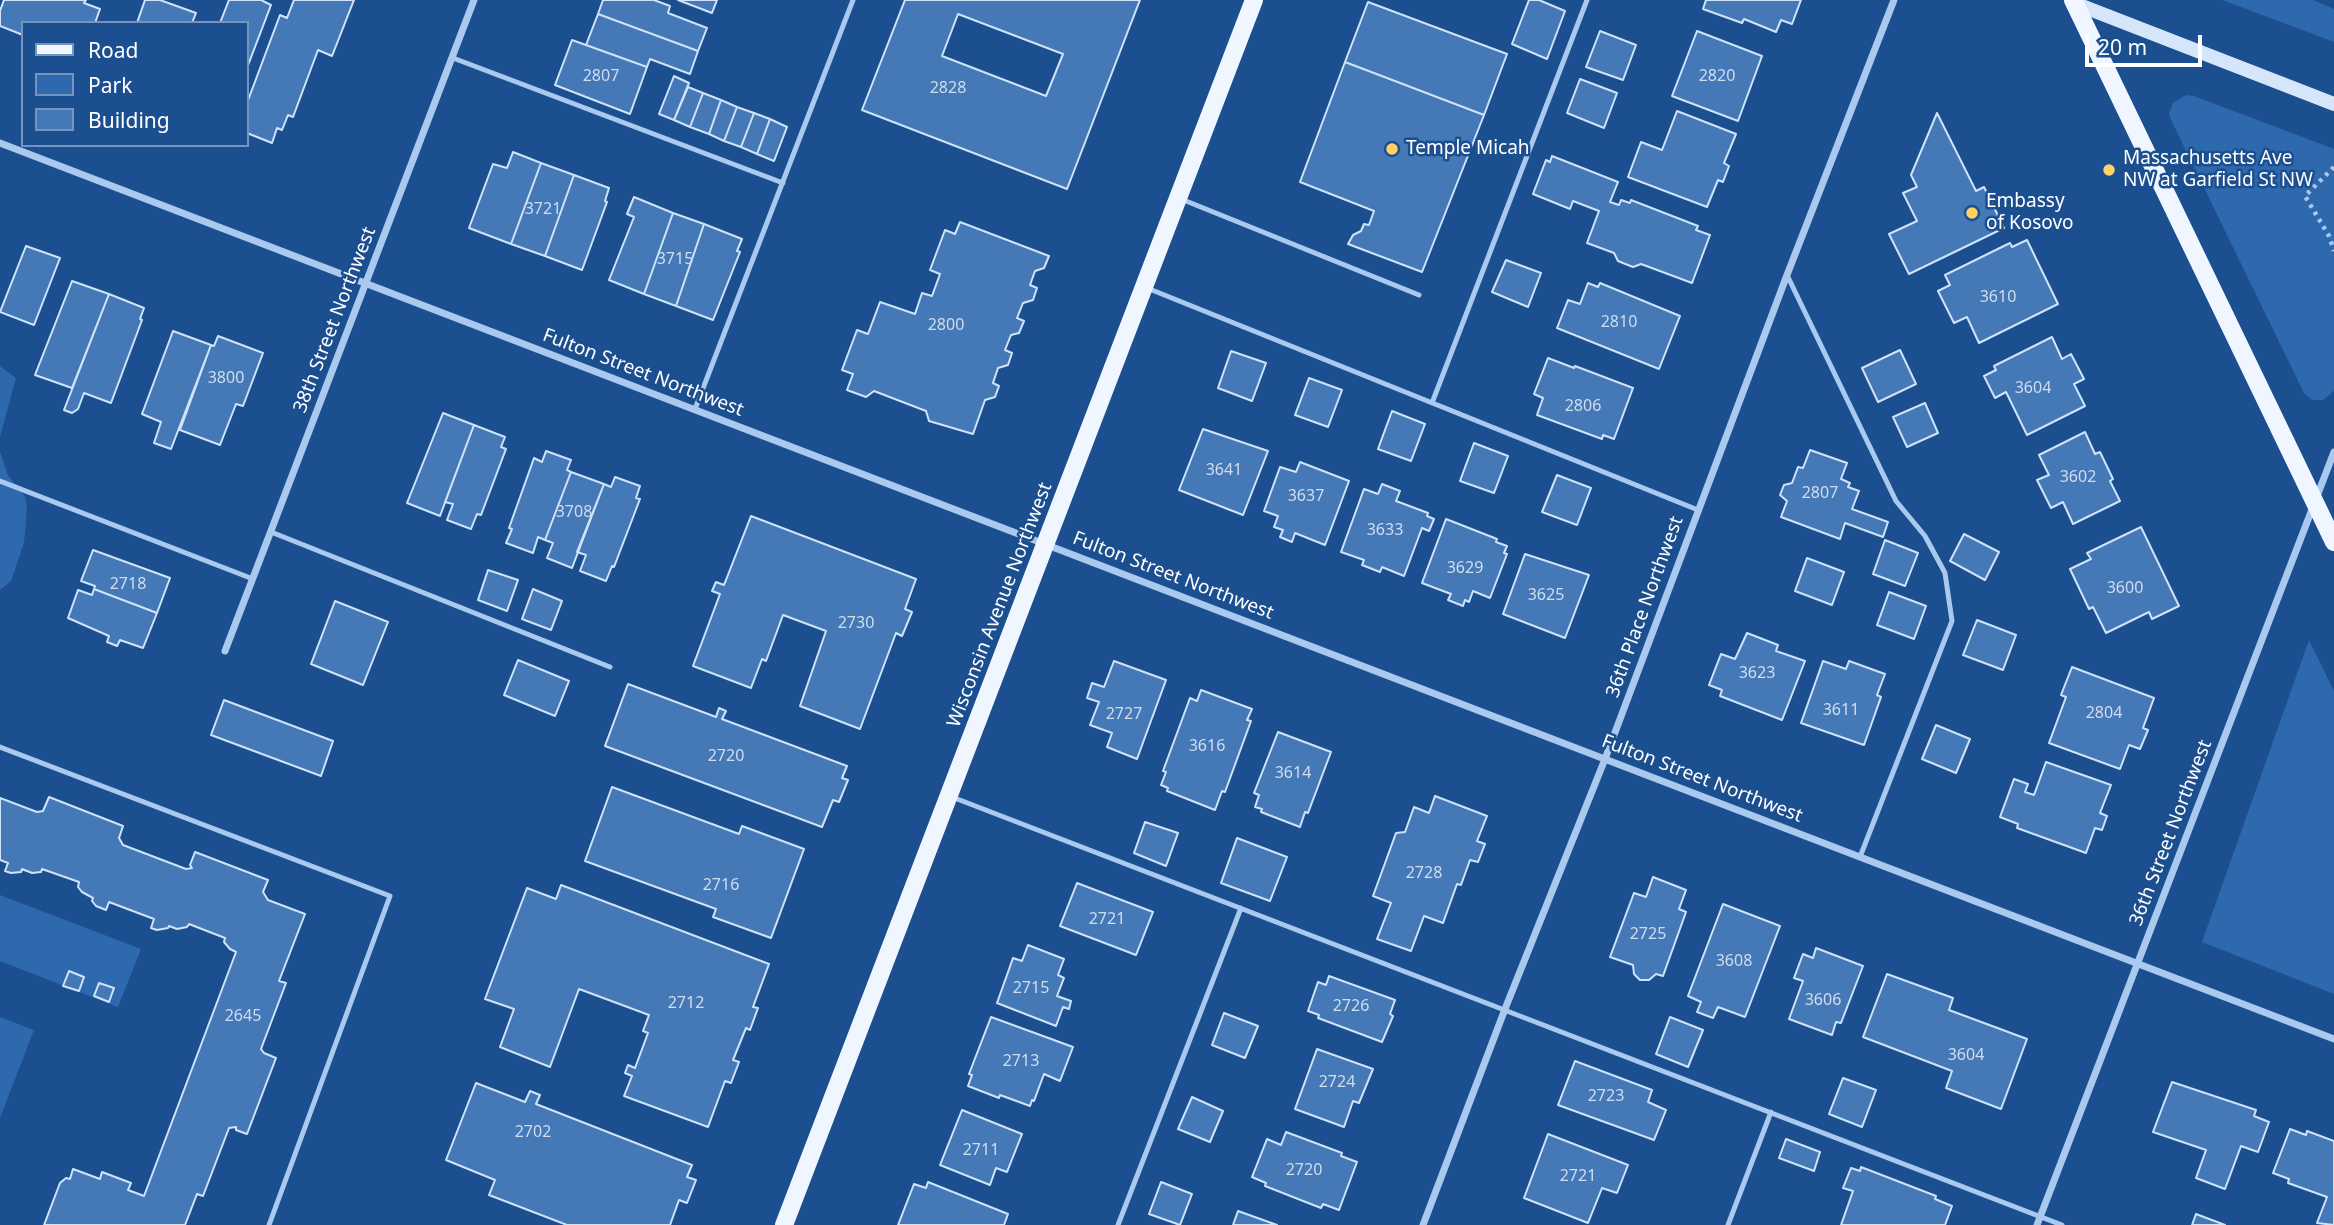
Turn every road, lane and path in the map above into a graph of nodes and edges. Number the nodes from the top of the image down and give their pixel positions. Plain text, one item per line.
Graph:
1 (474, 0) edge
2 (853, 0) edge
3 (1254, 0) edge
4 (1587, 0) edge
5 (1894, 0) edge
6 (2071, 1) edge
7 (453, 58) junction
8 (2334, 104) edge
9 (0, 143) edge
10 (2334, 167) edge
11 (783, 183) junction
12 (1178, 198) junction
13 (2334, 251) edge
14 (1787, 275) junction
15 (366, 283) junction
16 (1144, 287) junction
17 (1419, 295) dead end
18 (1432, 403) junction
19 (695, 409) junction
20 (2334, 452) edge
21 (0, 481) edge
22 (2315, 502) junction
23 (1698, 510) junction
24 (271, 532) junction
25 (2334, 542) edge
26 (1046, 544) junction
27 (253, 579) junction
28 (225, 651) dead end
29 (611, 667) dead end
30 (0, 747) edge
31 (1605, 759) junction
32 (950, 796) junction
33 (1860, 857) junction
34 (1241, 908) junction
35 (2137, 964) junction
36 (1505, 1009) junction
37 (2334, 1039) edge
38 (1770, 1112) junction
39 (2040, 1216) junction
40 (269, 1225) edge
41 (784, 1225) edge
42 (1118, 1225) edge
43 (1423, 1225) edge
44 (1728, 1225) edge
45 (2037, 1225) edge
46 (2062, 1225) edge

1 - 7 street, 38th Street Northwest
2 - 11 lane
3 - 12 main road, Wisconsin Avenue Northwest
4 - 18 lane
5 - 14 street, 36th Place Northwest
6 - 8 main road
6 - 22 main road
7 - 11 lane
7 - 15 street, 38th Street Northwest
9 - 15 street, Fulton Street Northwest
10 - 13 path
11 - 19 lane
12 - 16 main road, Wisconsin Avenue Northwest
12 - 17 lane
14 - 23 street, 36th Place Northwest
14 - 33 lane
15 - 19 street, Fulton Street Northwest
15 - 24 street, 38th Street Northwest
16 - 18 lane
16 - 26 main road, Wisconsin Avenue Northwest
18 - 23 lane
19 - 26 street, Fulton Street Northwest
20 - 22 street, 36th Street Northwest
21 - 27 lane
22 - 25 main road
22 - 35 street, 36th Street Northwest
23 - 31 street, 36th Place Northwest
24 - 27 street, 38th Street Northwest
24 - 29 lane
26 - 31 street, Fulton Street Northwest
26 - 32 main road, Wisconsin Avenue Northwest
27 - 28 street, 38th Street Northwest
30 - 40 lane
31 - 33 street, Fulton Street Northwest
31 - 36 street, 36th Place Northwest
32 - 34 lane
32 - 41 main road, Wisconsin Avenue Northwest
33 - 35 street, Fulton Street Northwest
34 - 36 lane
34 - 42 lane
35 - 37 street, Fulton Street Northwest
35 - 39 street, 36th Street Northwest
36 - 38 lane
36 - 43 street, 36th Place Northwest
38 - 39 lane
38 - 44 lane
39 - 45 street, 36th Street Northwest
39 - 46 lane

